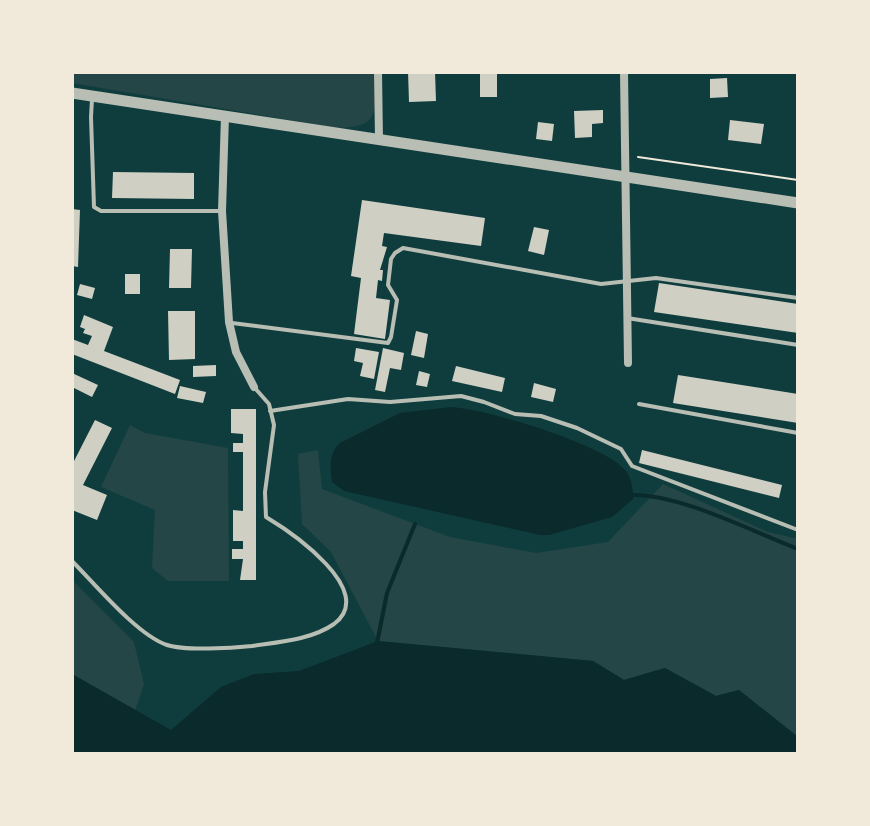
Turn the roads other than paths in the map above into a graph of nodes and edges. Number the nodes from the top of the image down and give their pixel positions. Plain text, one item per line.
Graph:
1 (378, 72) edge
2 (624, 72) edge
3 (72, 93) edge
4 (93, 96) junction
5 (225, 116) junction
6 (379, 140) junction
7 (625, 177) junction
8 (798, 203) edge
9 (222, 211) junction
10 (626, 280) junction
11 (798, 298) edge
12 (627, 318) junction
13 (229, 322) junction
14 (798, 345) edge
15 (628, 363) dead end
16 (254, 387) joint
17 (639, 404) dead end
18 (270, 411) junction
19 (798, 433) edge
20 (798, 530) edge
21 (72, 561) edge

1 - 6 street
2 - 7 street
3 - 4 street
4 - 5 street
4 - 9 lane
5 - 6 street
5 - 9 street
6 - 7 street
7 - 8 street
7 - 10 street
9 - 13 street
10 - 11 lane
10 - 12 street
10 - 13 lane
12 - 14 lane
12 - 15 street
13 - 16 street
16 - 18 lane
17 - 19 lane
18 - 20 lane
18 - 21 lane

